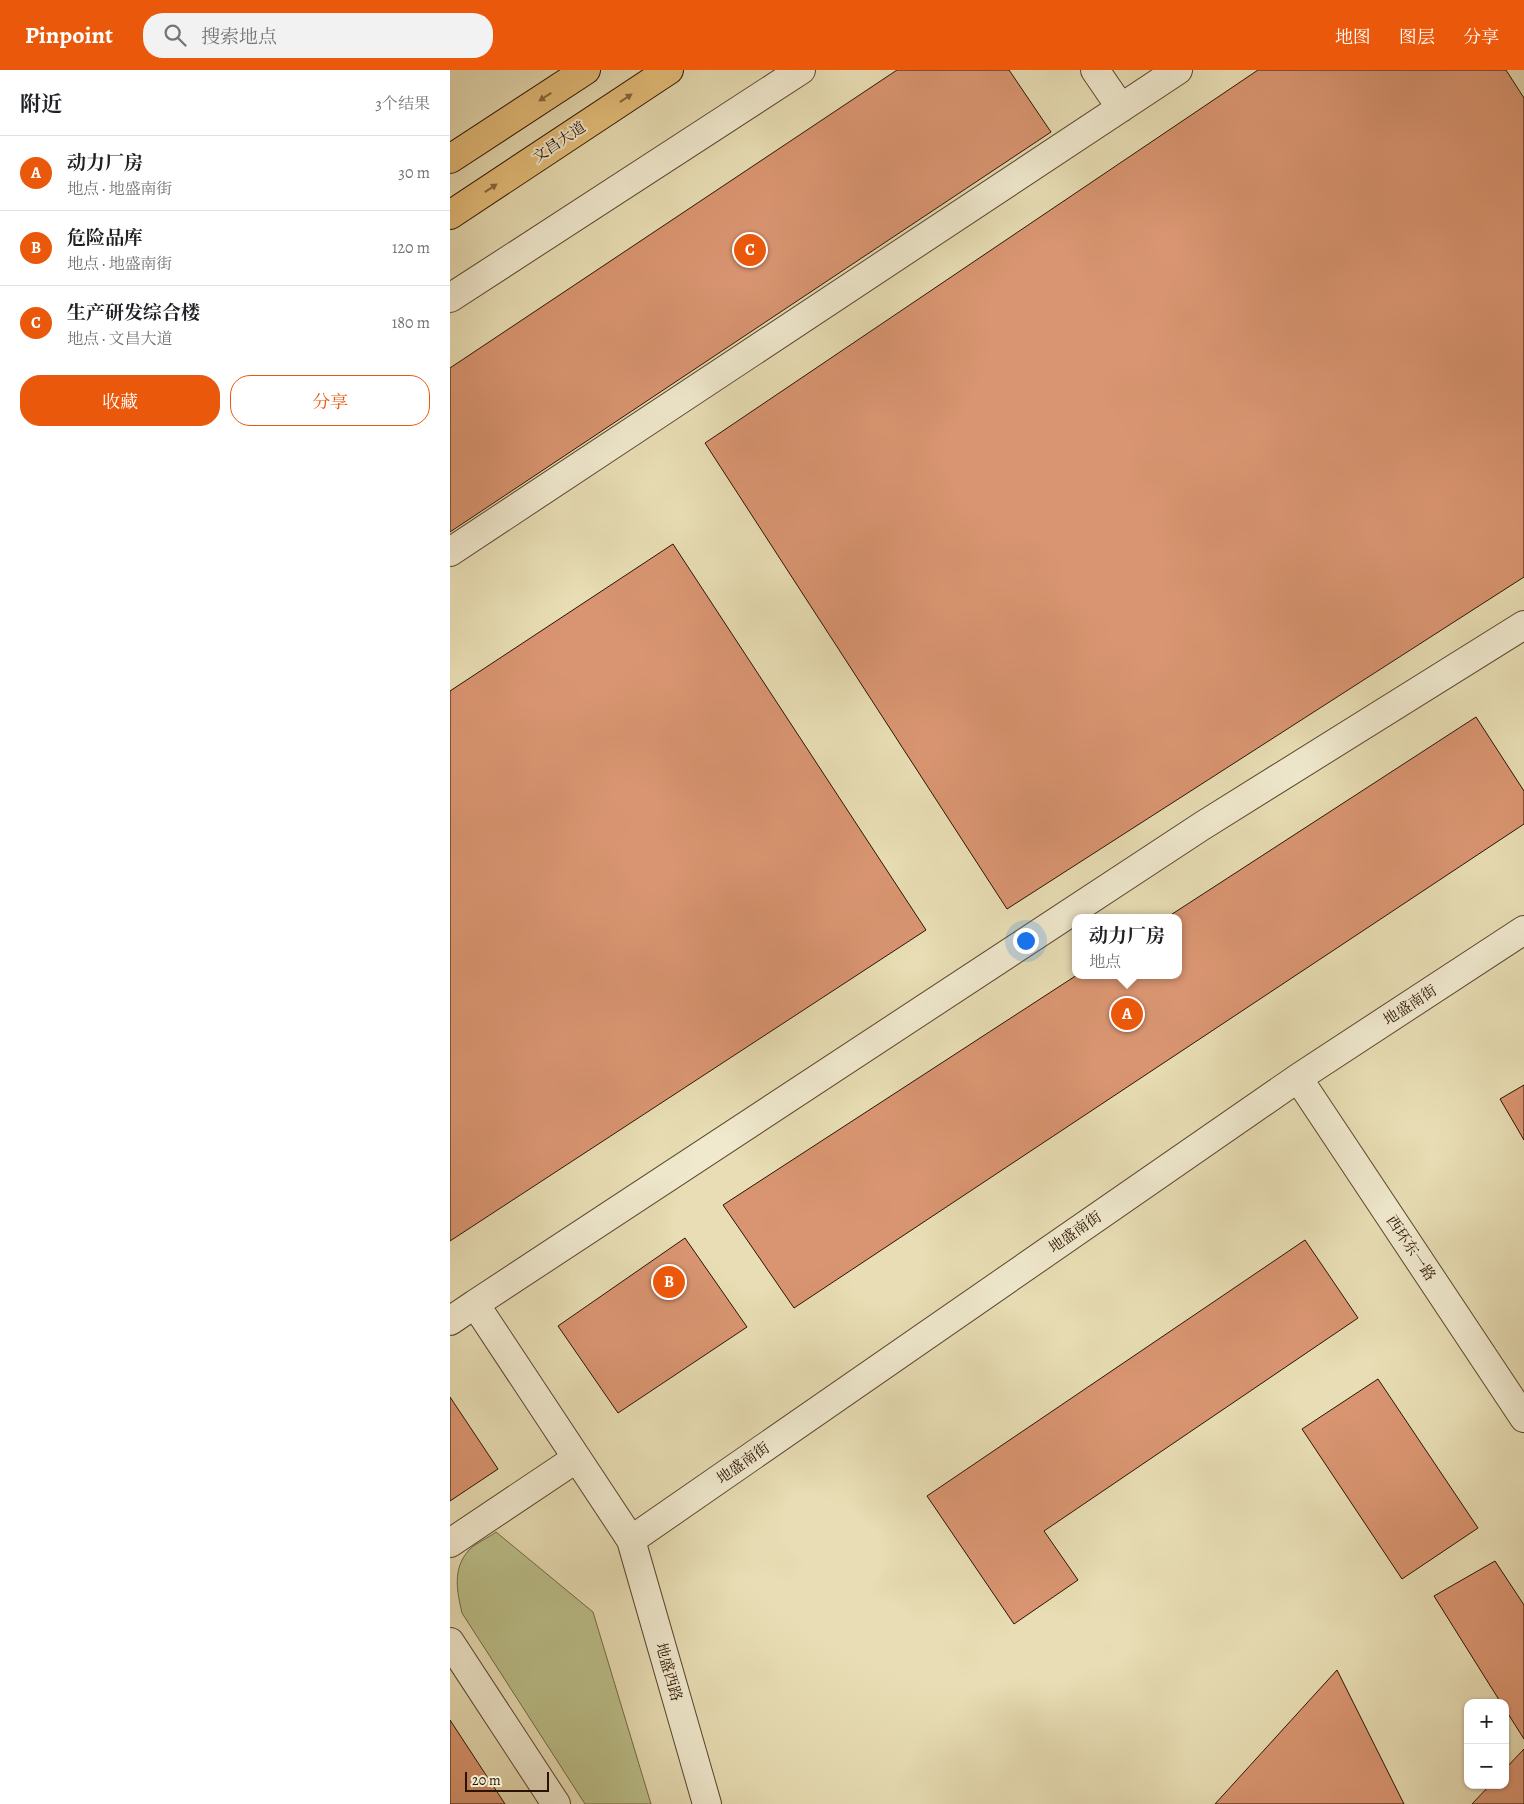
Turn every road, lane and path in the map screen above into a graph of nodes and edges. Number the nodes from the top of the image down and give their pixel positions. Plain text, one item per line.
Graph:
1 (586, 70) edge
2 (669, 70) edge
3 (801, 70) edge
4 (1095, 70) edge
5 (1178, 70) edge
6 (1121, 108) junction
7 (450, 159) edge
8 (450, 215) edge
9 (450, 298) edge
10 (450, 552) edge
11 (1524, 625) edge
12 (1524, 930) edge
13 (1298, 1078) junction
14 (475, 1304) junction
15 (450, 1321) edge
16 (1524, 1418) edge
17 (576, 1458) junction
18 (631, 1540) junction
19 (450, 1543) edge
20 (450, 1642) edge
21 (556, 1804) edge
22 (707, 1804) edge

1 -> 7 main road
8 -> 2 main road, 文昌大道
3 - 9 street
4 - 6 street
5 - 6 street
6 - 10 street
11 - 14 street
12 - 13 street, 地盛南街
13 - 16 street, 西环东一路
13 - 18 street, 地盛南街
14 - 15 street
14 - 17 street, 地盛西路
17 - 18 street, 地盛西路
17 - 19 street
18 - 22 street, 地盛西路
20 - 21 street

